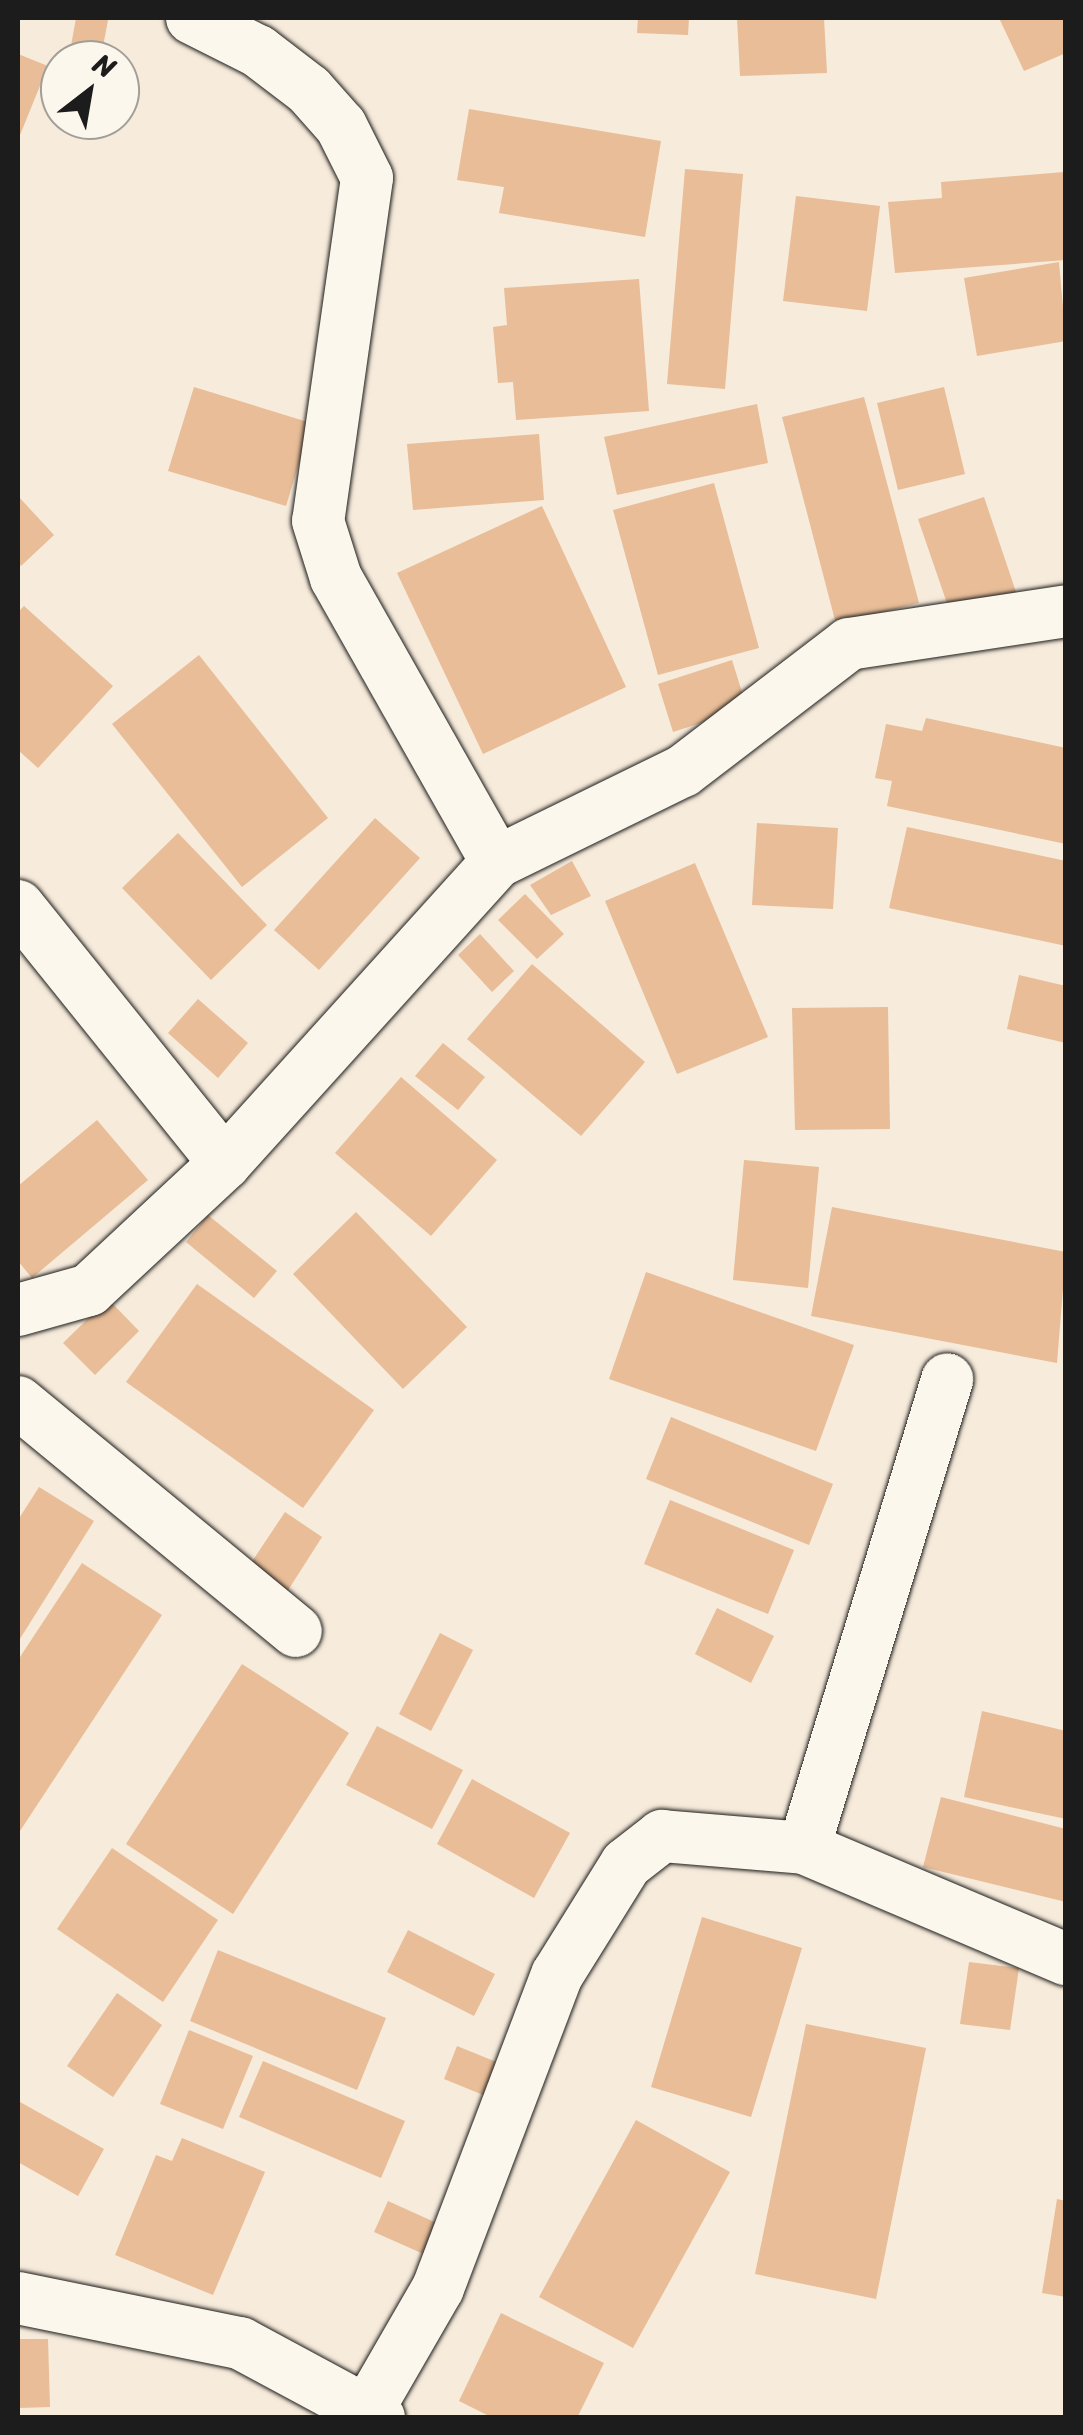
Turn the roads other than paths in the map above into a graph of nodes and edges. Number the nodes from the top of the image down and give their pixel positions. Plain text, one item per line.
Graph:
1 (192, 18) edge
2 (1066, 611) edge
3 (497, 862) junction
4 (18, 906) edge
5 (225, 1163) junction
6 (18, 1310) edge
7 (947, 1379) dead end
8 (18, 1402) edge
9 (296, 1631) dead end
10 (804, 1848) junction
11 (1066, 1959) edge
12 (18, 2298) edge
13 (369, 2416) edge

1 - 3 street
2 - 3 street
3 - 5 street
4 - 5 street
5 - 6 street
7 - 10 street
8 - 9 street
10 - 11 street
10 - 13 street
12 - 13 street

